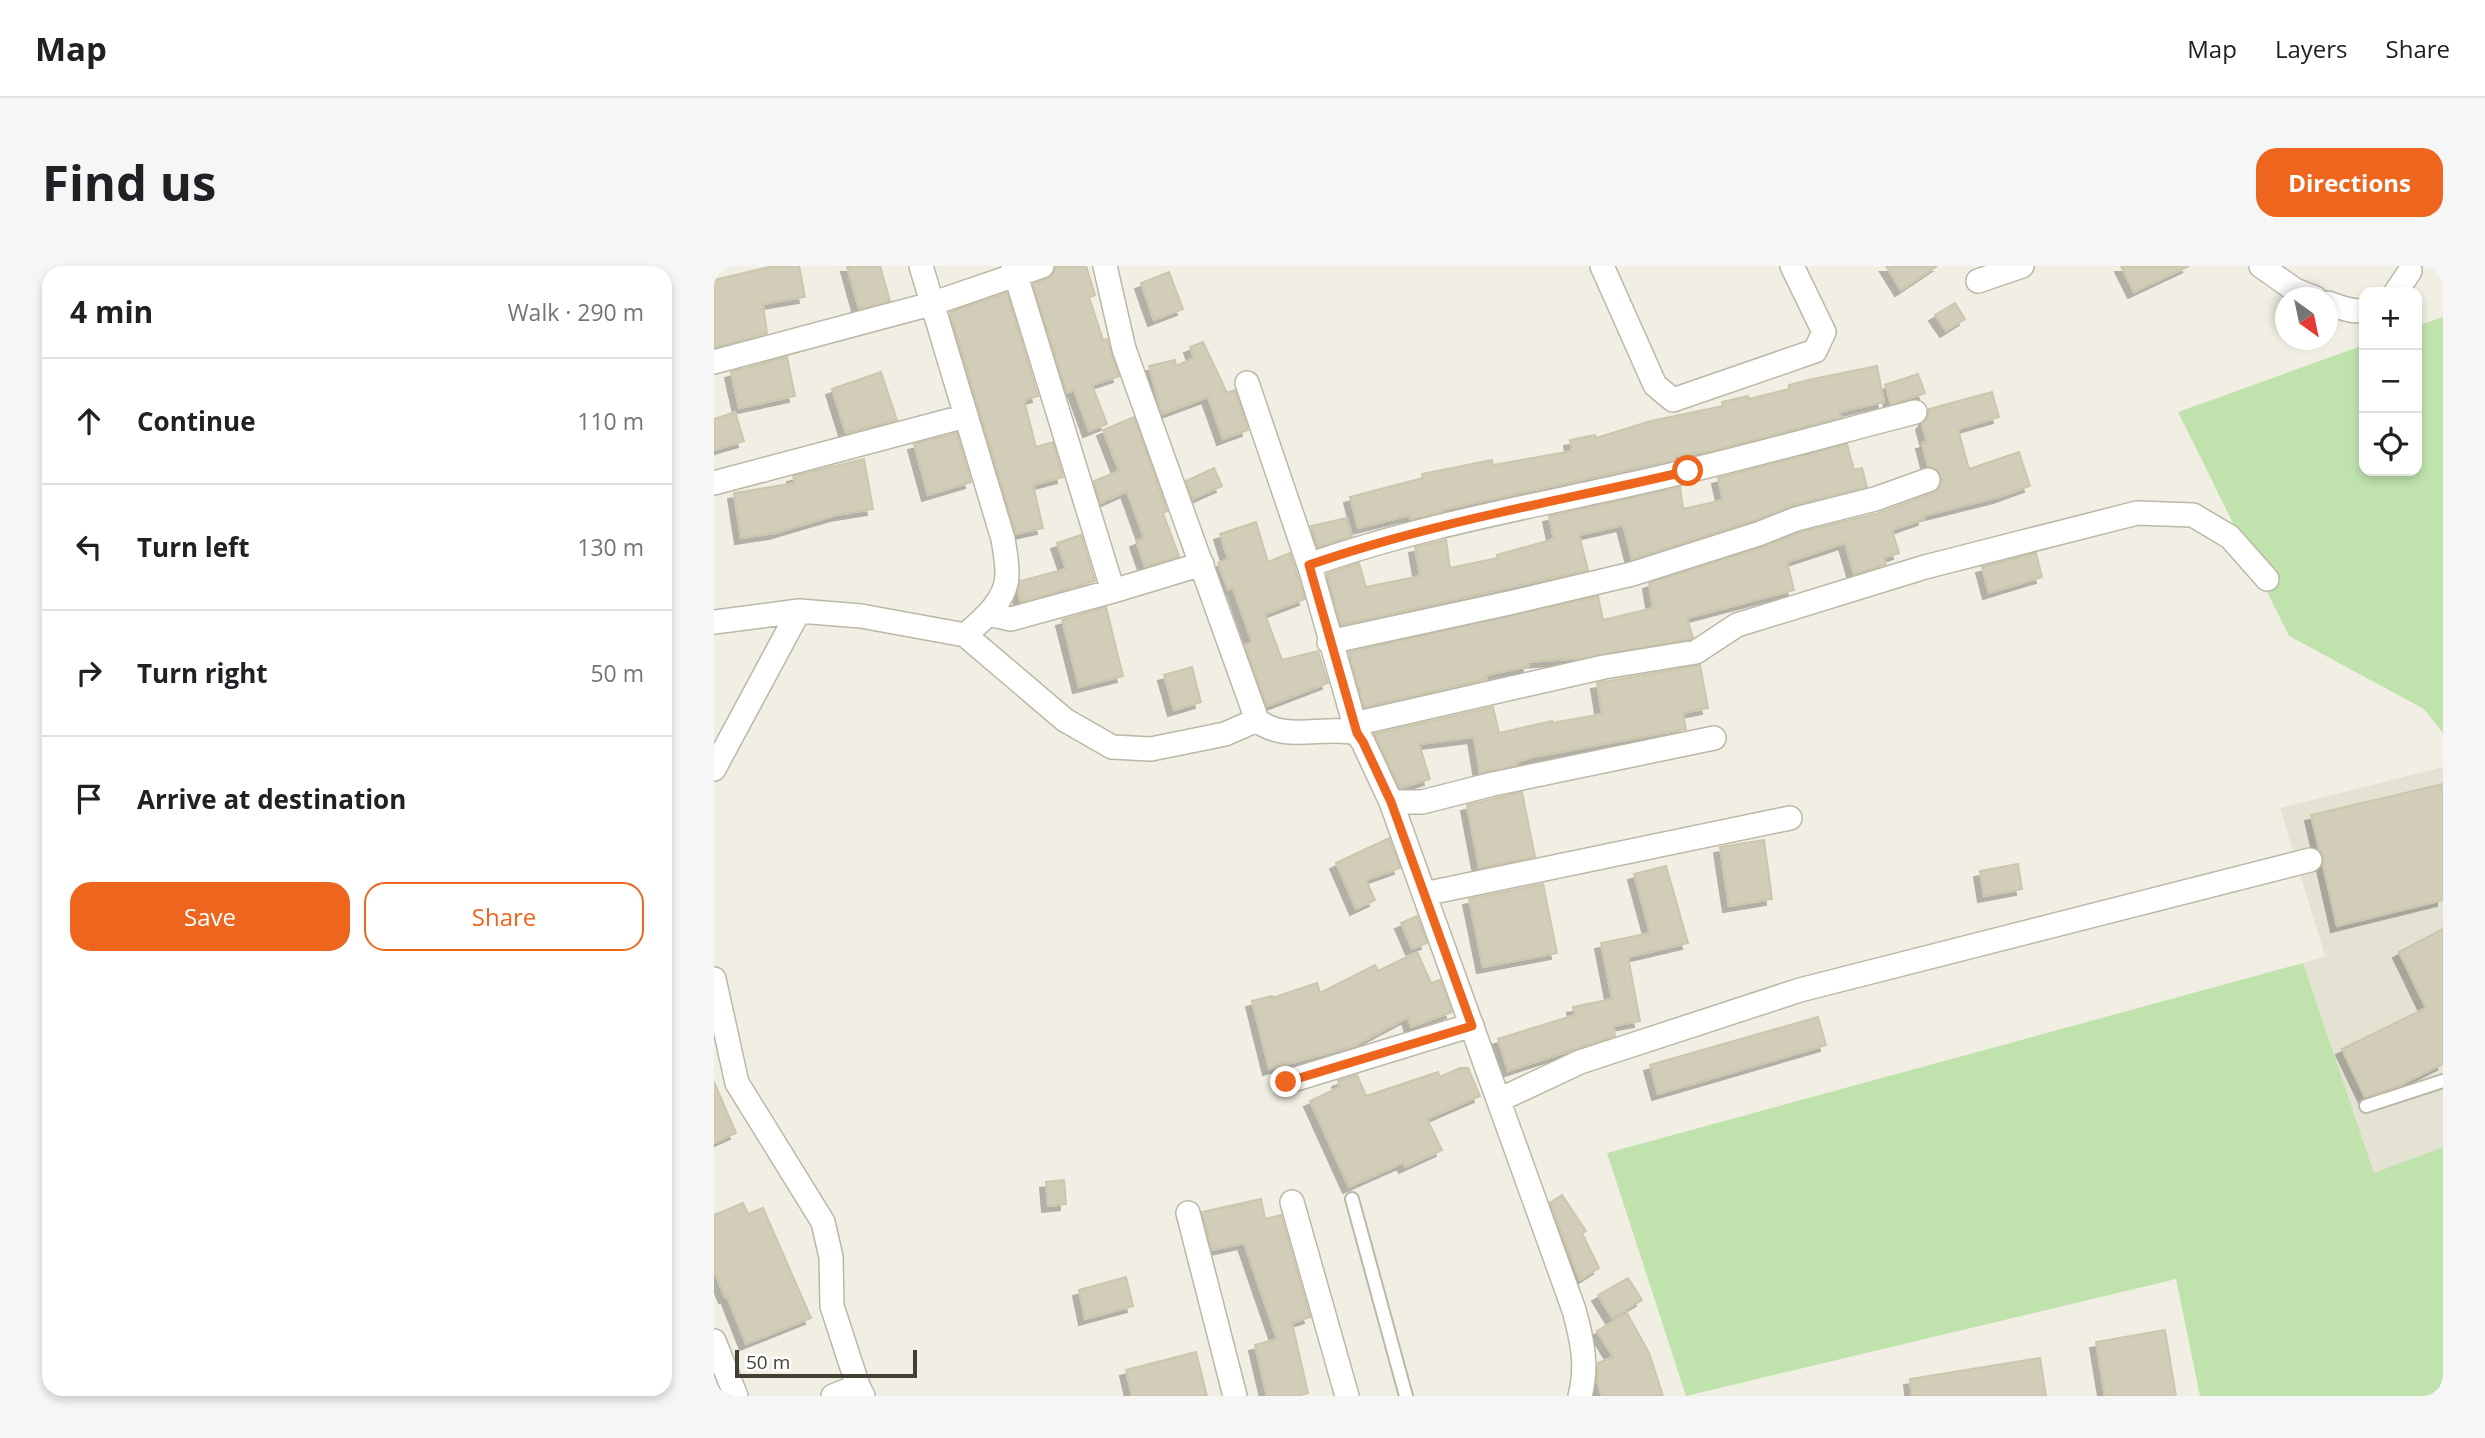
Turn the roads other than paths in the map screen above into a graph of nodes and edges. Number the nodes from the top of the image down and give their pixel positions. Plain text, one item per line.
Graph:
1 (921, 266) edge
2 (1042, 266) edge
3 (1105, 266) edge
4 (1602, 266) edge
5 (1792, 266) edge
6 (2022, 266) edge
7 (2261, 266) edge
8 (1015, 270) edge
9 (2410, 271) dead end
10 (1978, 281) dead end
11 (2291, 287) edge
12 (2399, 287) edge
13 (931, 303) junction
14 (2338, 307) edge
15 (2359, 311) edge
16 (714, 362) edge
17 (1247, 383) dead end
18 (1915, 412) dead end
19 (966, 416) junction
20 (1928, 480) dead end
21 (714, 483) edge
22 (1202, 564) junction
23 (1309, 565) junction
24 (2267, 579) dead end
25 (1113, 591) junction
26 (799, 611) junction
27 (988, 614) junction
28 (714, 622) edge
29 (965, 635) junction
30 (1329, 642) junction
31 (1257, 720) junction
32 (1356, 729) junction
33 (1714, 738) dead end
34 (714, 769) edge
35 (1391, 802) junction
36 (1790, 818) dead end
37 (2310, 860) dead end
38 (1424, 894) junction
39 (714, 979) edge
40 (1472, 1026) junction
41 (2443, 1081) edge
42 (1286, 1082) dead end
43 (1499, 1100) junction
44 (2366, 1106) dead end
45 (1352, 1199) dead end
46 (1292, 1202) dead end
47 (1188, 1213) dead end
48 (714, 1342) edge
49 (861, 1391) edge
50 (736, 1396) edge
51 (832, 1396) edge
52 (1235, 1396) edge
53 (1347, 1396) edge
54 (1406, 1396) edge
55 (1580, 1396) edge

1 - 13 street
2 - 8 street
3 - 22 street
4 - 5 street
6 - 10 street
7 - 11 street
8 - 13 street
8 - 25 street
9 - 12 street
13 - 16 street
13 - 19 street
14 - 15 street
17 - 23 street
18 - 23 street
19 - 21 street
19 - 27 street
20 - 30 street
22 - 25 street
22 - 31 street
23 - 30 street
24 - 32 street
25 - 27 street
26 - 28 street
26 - 29 street
26 - 34 street
27 - 29 street
29 - 31 street
30 - 32 street
31 - 32 street
32 - 35 street
33 - 35 street
35 - 38 street
36 - 38 street
37 - 43 street
38 - 40 street
39 - 49 street
40 - 42 street
40 - 43 street
41 - 44 lane
43 - 55 street
45 - 54 lane
46 - 53 street
47 - 52 street
48 - 50 street
49 - 51 street

